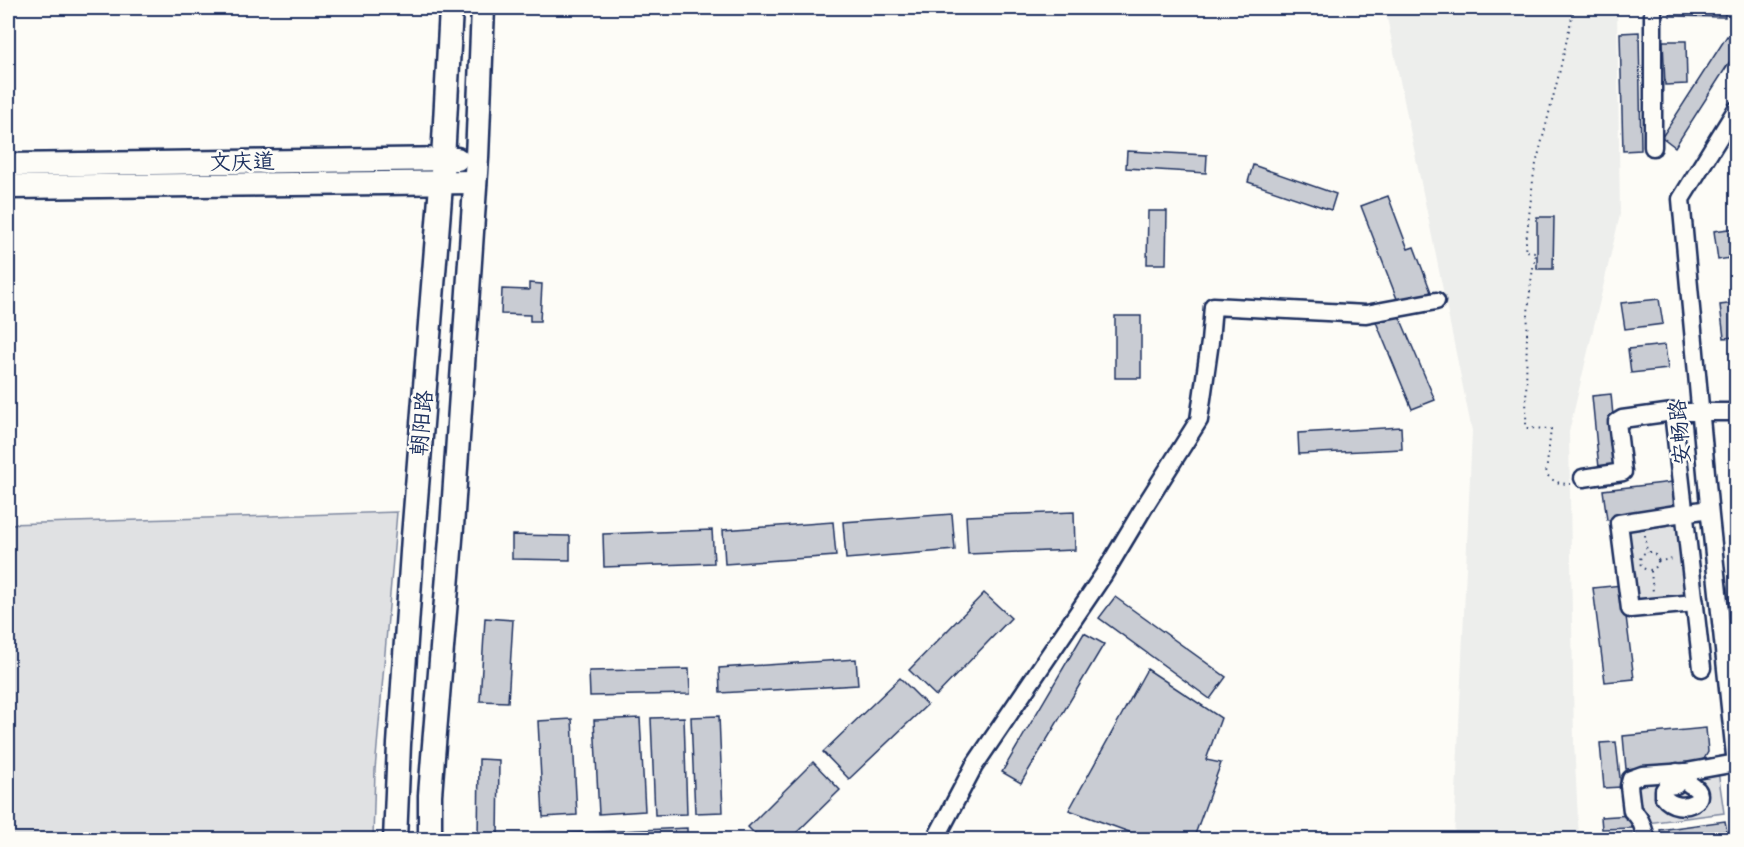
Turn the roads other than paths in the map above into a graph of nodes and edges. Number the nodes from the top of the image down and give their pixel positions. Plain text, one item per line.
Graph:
1 (451, 8) edge
2 (483, 8) edge
3 (1653, 8) edge
4 (1737, 110) edge
5 (1653, 147) dead end
6 (477, 158) junction
7 (8, 165) edge
8 (442, 171) junction
9 (475, 182) junction
10 (8, 187) edge
11 (1436, 301) dead end
12 (1700, 411) junction
13 (1673, 412) junction
14 (1737, 412) edge
15 (1583, 478) road end
16 (1709, 509) junction
17 (1684, 513) junction
18 (1695, 608) junction
19 (1720, 610) junction
20 (1702, 668) dead end
21 (1736, 764) edge
22 (395, 840) edge
23 (430, 840) edge
24 (935, 840) edge
25 (1647, 840) edge

1 - 8 main road, 朝阳路
2 - 6 main road, 朝阳路
3 - 5 street
4 - 12 street, 安畅路
6 - 8 main road, 文庆道
6 - 9 main road, 朝阳路
7 - 8 main road, 文庆道
8 - 9 main road, 文庆道
8 - 10 main road, 文庆道
8 - 22 main road, 朝阳路
9 - 23 main road, 朝阳路
11 - 24 street
12 - 13 street
12 - 14 street
12 - 16 street, 安畅路
13 - 15 street
13 - 17 street
16 - 17 street
16 - 19 street, 安畅路
17 - 18 street
17 - 18 street
18 - 19 street
18 - 20 street
19 - 21 street, 安畅路
21 - 25 street

